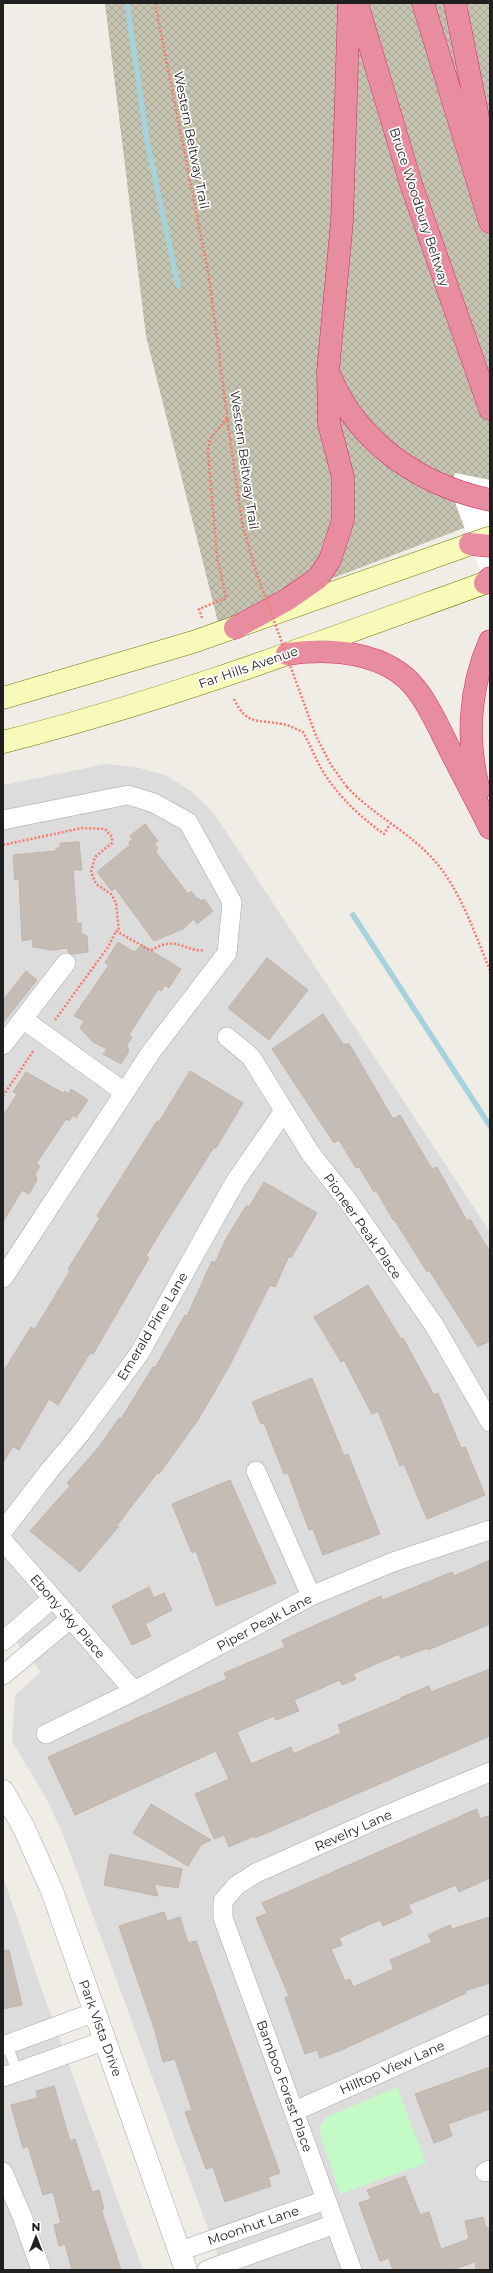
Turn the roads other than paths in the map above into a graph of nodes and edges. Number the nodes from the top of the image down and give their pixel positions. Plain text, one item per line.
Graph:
1 (349, 3) edge
2 (357, 3) edge
3 (423, 3) edge
4 (455, 3) edge
5 (490, 176) edge
6 (490, 222) edge
7 (328, 372) junction
8 (490, 409) edge
9 (490, 500) edge
10 (483, 542) edge
11 (488, 581) edge
12 (235, 628) junction
13 (490, 641) edge
14 (287, 654) junction
15 (3, 698) edge
16 (3, 742) edge
17 (3, 820) edge
18 (490, 821) edge
19 (490, 828) edge
20 (66, 963) dead end
21 (23, 1019) junction
22 (227, 1037) dead end
23 (3, 1045) edge
24 (124, 1092) junction
25 (284, 1111) junction
26 (3, 1278) edge
27 (490, 1422) edge
28 (256, 1471) dead end
29 (490, 1530) edge
30 (3, 1531) edge
31 (3, 1541) edge
32 (311, 1596) junction
33 (52, 1598) junction
34 (70, 1619) junction
35 (3, 1641) edge
36 (3, 1675) edge
37 (134, 1691) junction
38 (46, 1734) dead end
39 (490, 1772) edge
40 (3, 1791) edge
41 (223, 1901) joint
42 (96, 2012) junction
43 (490, 2024) edge
44 (106, 2040) junction
45 (5, 2045) edge
46 (10, 2075) edge
47 (295, 2111) junction
48 (4, 2176) edge
49 (326, 2200) junction
50 (335, 2224) junction
51 (183, 2260) edge
52 (42, 2270) edge
53 (207, 2270) edge
54 (352, 2270) edge

1 - 7 highway
2 - 8 highway, Bruce Woodbury Beltway
3 - 6 highway
4 - 5 highway
7 - 9 highway
7 - 12 highway
10 - 12 main road
11 - 14 main road, Far Hills Avenue
12 - 15 main road
13 - 18 highway
14 - 16 main road, Far Hills Avenue
14 - 19 highway
17 - 24 street
20 - 21 street
21 - 23 street
21 - 24 street
22 - 25 street, Pioneer Peak Place
24 - 26 street
25 - 27 street, Pioneer Peak Place
25 - 30 street, Emerald Pine Lane
28 - 32 street
29 - 32 street, Piper Peak Lane
31 - 33 street, Ebony Sky Place
32 - 37 street, Piper Peak Lane
33 - 34 street, Ebony Sky Place
33 - 35 street
34 - 36 street
34 - 37 street, Ebony Sky Place
37 - 38 street, Piper Peak Lane
39 - 41 street, Revelry Lane
40 - 42 street, Park Vista Drive
41 - 47 street, Bamboo Forest Place
42 - 44 street, Park Vista Drive
42 - 45 street
43 - 47 street, Hilltop View Lane
44 - 46 street
44 - 51 street, Park Vista Drive
45 - 46 lane
47 - 49 street, Bamboo Forest Place
48 - 52 street
49 - 50 street, Bamboo Forest Place
49 - 51 street, Moonhut Lane
50 - 53 street, Moonhut Lane
50 - 54 street, Bamboo Forest Place

